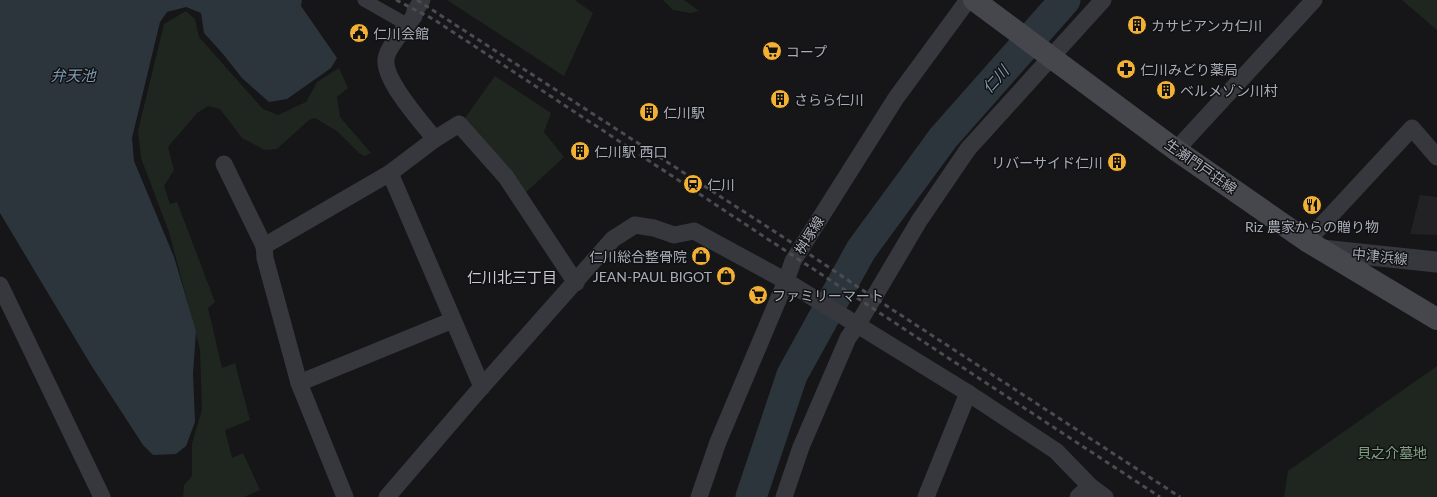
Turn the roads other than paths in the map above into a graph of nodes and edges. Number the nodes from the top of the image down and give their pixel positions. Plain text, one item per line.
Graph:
1 (364, 0) edge
2 (422, 0) edge
3 (1103, 0) edge
4 (1314, 0) edge
5 (979, 3) edge
6 (408, 25) junction
7 (1047, 53) junction
8 (435, 139) junction
9 (1176, 150) junction
10 (1437, 157) edge
11 (224, 164) dead end
12 (390, 174) junction
13 (1315, 245) junction
14 (264, 246) junction
15 (1384, 256) junction
16 (1437, 262) edge
17 (788, 282) junction
18 (576, 283) junction
19 (0, 285) edge
20 (1386, 288) junction
21 (1437, 318) edge
22 (454, 320) junction
23 (855, 322) junction
24 (300, 383) junction
25 (482, 387) junction
26 (968, 393) junction
27 (1084, 491) edge
28 (102, 497) edge
29 (345, 497) edge
30 (387, 497) edge
31 (699, 497) edge
32 (784, 497) edge
33 (926, 497) edge
34 (1105, 497) edge

1 - 6 street
2 - 6 street
3 - 7 street
4 - 9 street
5 - 7 main road, 生瀬門戸荘線
5 - 17 street, 桝塚線
6 - 8 street
7 - 9 main road, 生瀬門戸荘線
7 - 23 street
8 - 12 street
8 - 18 street
9 - 13 main road, 生瀬門戸荘線
10 - 13 street
11 - 14 street
12 - 14 street
12 - 22 street
13 - 15 street, 中津浜線
13 - 20 main road, 生瀬門戸荘線
14 - 24 street
15 - 16 street, 中津浜線
15 - 20 street
17 - 18 street
17 - 23 street
17 - 31 street, 桝塚線
18 - 25 street
19 - 28 street
20 - 21 main road, 生瀬門戸荘線
22 - 24 street
22 - 25 street
23 - 26 street
23 - 32 street
24 - 29 street
25 - 30 street
26 - 27 street
26 - 33 street
27 - 34 street

